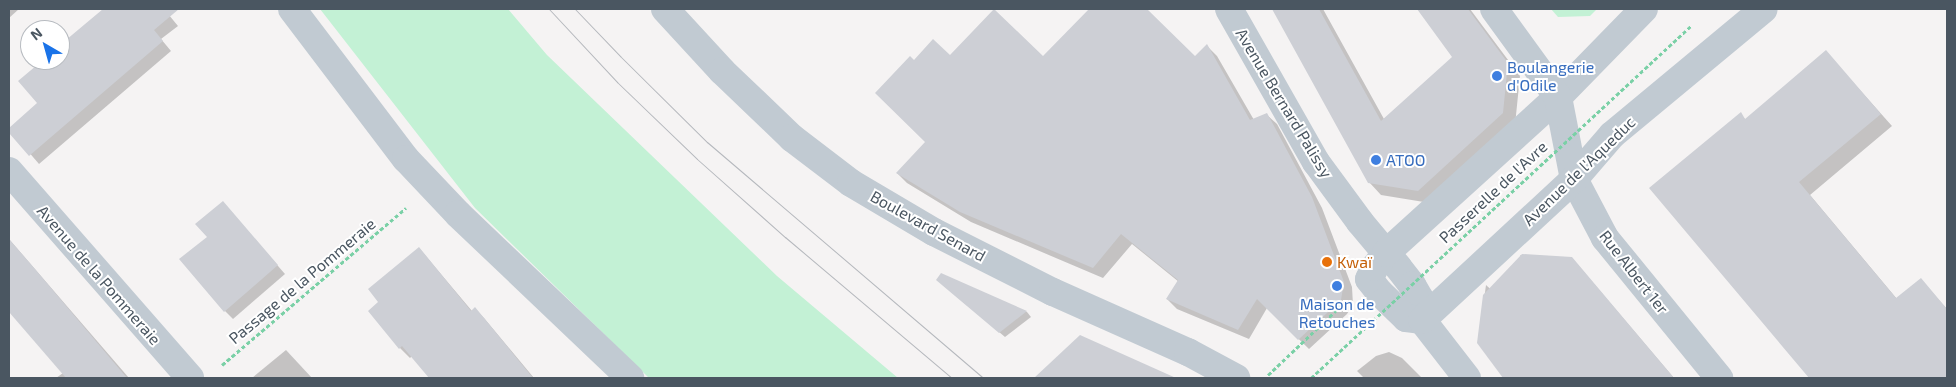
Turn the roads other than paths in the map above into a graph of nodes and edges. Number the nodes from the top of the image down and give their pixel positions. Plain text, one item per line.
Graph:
1 (292, 9) edge
2 (665, 9) edge
3 (1228, 9) edge
4 (1494, 9) edge
5 (1644, 9) edge
6 (1764, 9) edge
7 (1558, 97) junction
8 (9, 171) edge
9 (1574, 179) junction
10 (1386, 253) junction
11 (1422, 320) junction
12 (190, 378) edge
13 (630, 378) edge
14 (1236, 378) edge
15 (1467, 378) edge
16 (1718, 378) edge

1 - 13 street
2 - 14 street, Boulevard Senard
3 - 10 street, Avenue Bernard Palissy
4 - 7 street
5 - 7 street
6 - 9 street, Avenue de l'Aqueduc
7 - 9 street, Rue Albert 1er
7 - 10 street
8 - 12 street, Avenue de la Pommeraie
9 - 11 street, Avenue de l'Aqueduc
9 - 16 street, Rue Albert 1er
10 - 11 street, Avenue Bernard Palissy
10 - 11 street
11 - 15 street, Avenue Bernard Palissy

